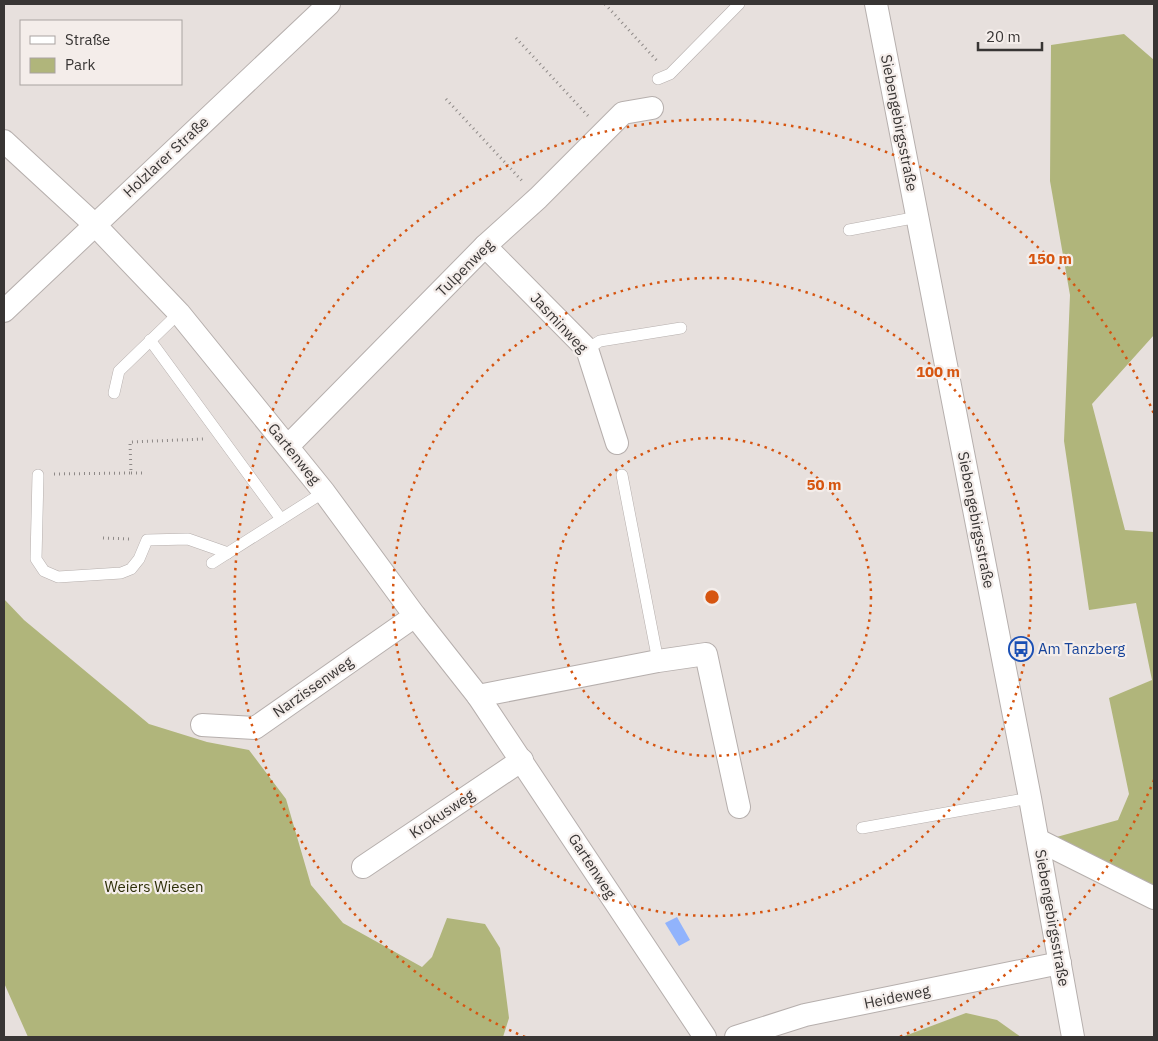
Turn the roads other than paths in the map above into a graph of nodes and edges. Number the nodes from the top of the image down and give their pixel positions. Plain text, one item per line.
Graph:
1 (329, 4) edge
2 (739, 4) edge
3 (876, 4) edge
4 (658, 79) dead end
5 (652, 108) dead end
6 (4, 141) edge
7 (918, 217) junction
8 (94, 224) junction
9 (849, 230) dead end
10 (485, 246) junction
11 (4, 311) edge
12 (179, 313) junction
13 (681, 328) dead end
14 (150, 340) junction
15 (587, 349) junction
16 (114, 393) dead end
17 (617, 443) dead end
18 (288, 446) junction
19 (38, 474) road end
20 (622, 475) dead end
21 (324, 492) junction
22 (281, 519) junction
23 (228, 552) junction
24 (212, 563) dead end
25 (415, 616) junction
26 (658, 661) junction
27 (478, 696) junction
28 (202, 725) dead end
29 (522, 760) junction
30 (1030, 798) junction
31 (739, 806) dead end
32 (862, 828) dead end
33 (1038, 840) junction
34 (363, 867) dead end
35 (1154, 898) edge
36 (1060, 963) junction
37 (706, 1037) edge
38 (736, 1037) edge
39 (1073, 1037) edge

1 - 8 street, Holzlarer Straße
2 - 4 lane
3 - 7 street, Siebengebirgsstraße
5 - 10 street, Tulpenweg
6 - 8 street, Gartenweg
7 - 9 lane
7 - 30 street, Siebengebirgsstraße
8 - 11 street, Holzlarer Straße
8 - 12 street, Gartenweg
10 - 15 street, Jasminweg
10 - 18 street, Tulpenweg
12 - 14 lane
12 - 18 street, Gartenweg
13 - 15 lane
14 - 16 lane
14 - 22 lane
15 - 17 street, Jasminweg
18 - 21 street, Gartenweg
19 - 23 lane
20 - 26 lane
21 - 22 lane
21 - 25 street, Gartenweg
22 - 23 lane
23 - 24 lane
25 - 27 street, Gartenweg
25 - 28 street, Narzissenweg
26 - 27 street
26 - 31 street
27 - 29 street, Gartenweg
29 - 34 street, Krokusweg
29 - 37 street, Gartenweg
30 - 32 lane
30 - 33 street, Siebengebirgsstraße
33 - 35 street
33 - 36 street, Siebengebirgsstraße
36 - 38 street, Heideweg
36 - 39 street, Siebengebirgsstraße

